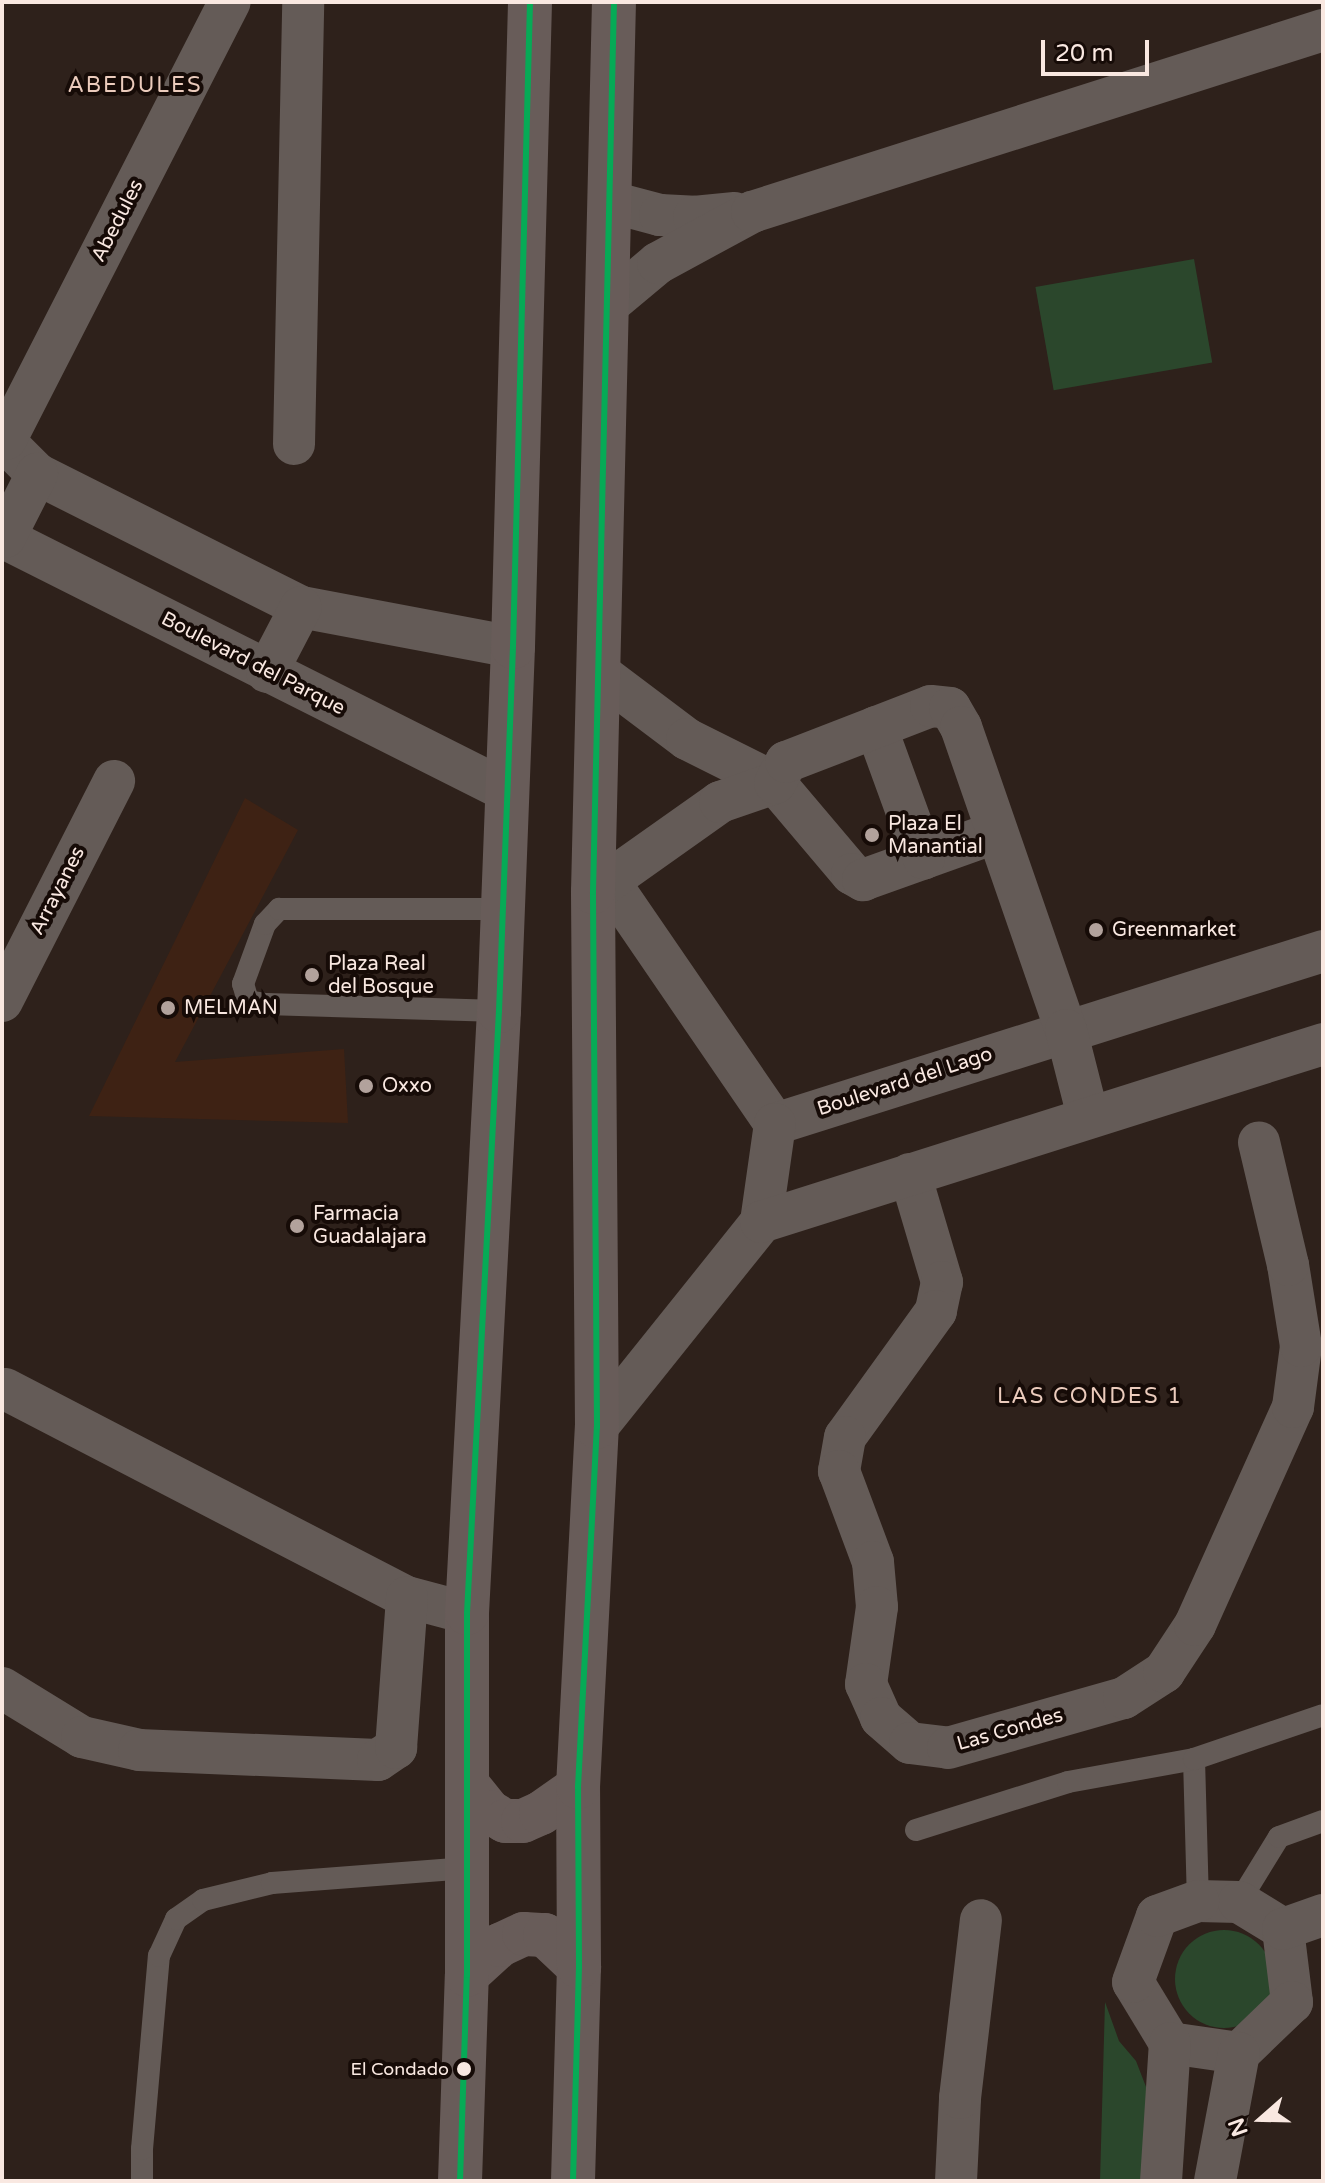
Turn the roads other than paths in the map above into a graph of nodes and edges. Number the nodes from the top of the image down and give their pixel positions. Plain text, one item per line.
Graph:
1 (230, 2) edge
2 (303, 2) edge
3 (530, 2) edge
4 (614, 2) edge
5 (1323, 30) edge
6 (611, 202) junction
7 (752, 212) junction
8 (609, 304) junction
9 (4, 439) edge
10 (294, 444) dead end
11 (37, 474) junction
12 (4, 537) edge
13 (301, 607) junction
14 (513, 647) junction
15 (267, 672) junction
16 (598, 672) junction
17 (876, 727) junction
18 (114, 781) dead end
19 (775, 783) junction
20 (505, 790) junction
21 (997, 832) junction
22 (924, 859) junction
23 (593, 892) junction
24 (501, 909) junction
25 (1323, 951) edge
26 (2, 1001) edge
27 (499, 1011) junction
28 (1066, 1030) junction
29 (1323, 1044) edge
30 (1088, 1116) junction
31 (775, 1124) junction
32 (1259, 1142) dead end
33 (910, 1174) junction
34 (761, 1222) junction
35 (5, 1389) dead end
36 (597, 1427) junction
37 (407, 1597) junction
38 (467, 1613) junction
39 (2, 1688) edge
40 (1323, 1715) edge
41 (1194, 1759) junction
42 (467, 1784) junction
43 (578, 1787) junction
44 (1323, 1821) edge
45 (916, 1830) dead end
46 (467, 1868) junction
47 (1198, 1901) junction
48 (1239, 1902) junction
49 (1323, 1915) edge
50 (981, 1920) dead end
51 (1283, 1929) junction
52 (579, 1967) junction
53 (467, 1975) junction
54 (1170, 2043) junction
55 (1239, 2053) junction
56 (142, 2181) edge
57 (460, 2181) edge
58 (573, 2181) edge
59 (956, 2181) edge
60 (1161, 2181) edge
61 (1215, 2181) edge

1 - 9 street, Abedules
2 - 10 street
3 - 14 main road
4 - 6 main road
5 - 7 street
6 - 7 street
6 - 8 main road
7 - 8 street
8 - 16 main road
9 - 11 street
11 - 12 street
11 - 13 street
12 - 15 street, Boulevard del Parque
13 - 14 street
13 - 15 street
14 - 20 main road
15 - 20 street, Boulevard del Parque
16 - 19 street
16 - 23 main road
17 - 19 street
17 - 21 street
17 - 22 street
18 - 26 street, Arrayanes
19 - 22 street
19 - 23 street
20 - 24 main road
21 - 22 street
21 - 28 street
23 - 31 street
23 - 36 main road
24 - 27 main road
24 - 27 lane
25 - 28 street, Boulevard del Lago
27 - 38 main road
28 - 30 street
28 - 31 street, Boulevard del Lago
29 - 30 street
30 - 33 street
31 - 34 street
32 - 33 street, Las Condes
33 - 34 street
34 - 36 street
35 - 37 street
36 - 43 main road
37 - 38 street
37 - 39 street
38 - 42 main road
40 - 41 lane
41 - 45 lane
41 - 47 lane
42 - 43 main road
42 - 46 main road
43 - 52 main road
44 - 48 lane
46 - 53 main road
46 - 56 lane
47 - 48 street
47 - 54 street
48 - 51 street
49 - 51 street
50 - 59 street
51 - 55 street
52 - 53 main road
52 - 58 main road
53 - 57 main road
54 - 55 street
54 - 60 street
55 - 61 street

